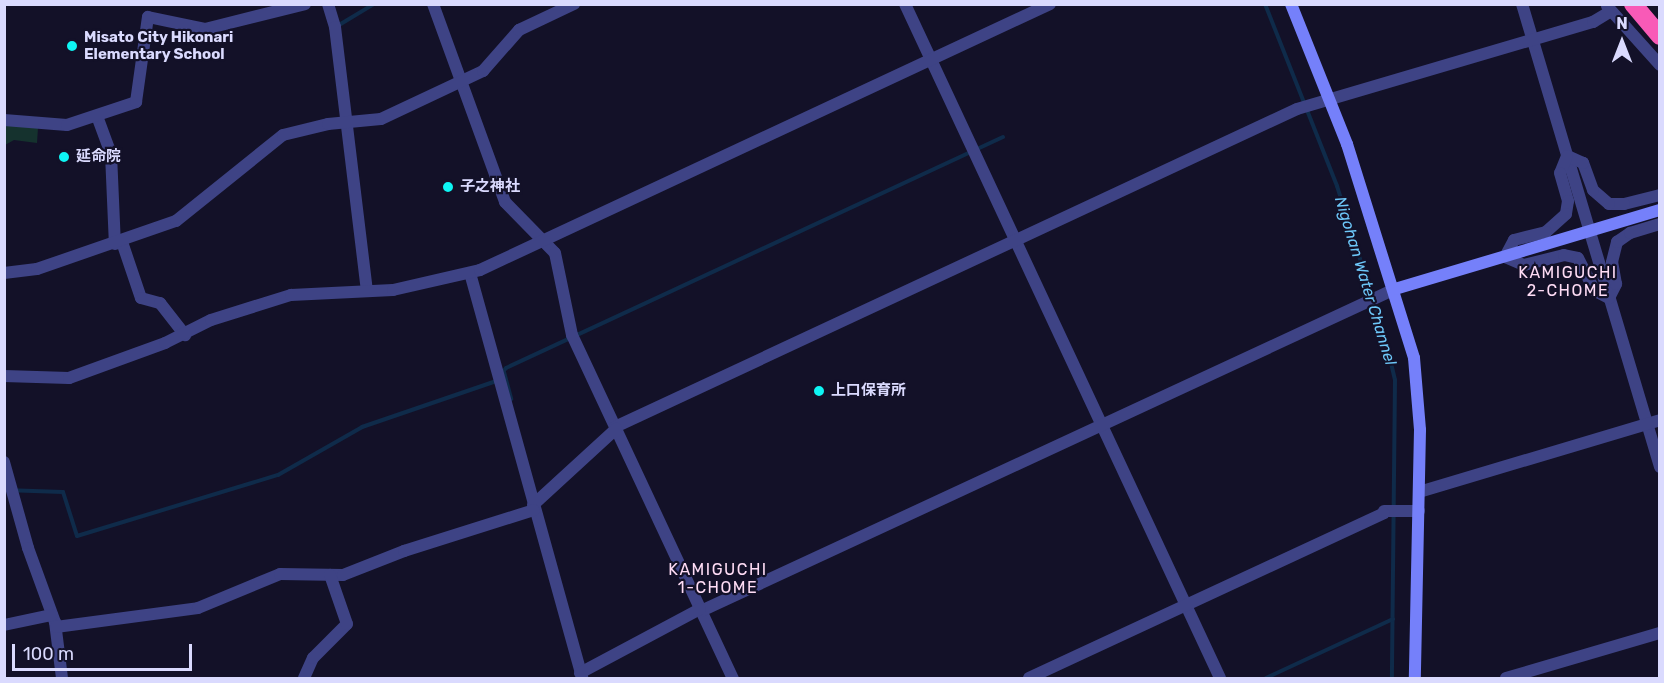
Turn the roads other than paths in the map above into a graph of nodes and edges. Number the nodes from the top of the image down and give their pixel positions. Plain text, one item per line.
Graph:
1 (305, 4) edge
2 (328, 4) edge
3 (432, 4) edge
4 (574, 4) edge
5 (905, 4) edge
6 (1050, 4) edge
7 (1291, 4) edge
8 (1522, 4) edge
9 (1633, 4) edge
10 (1647, 4) edge
11 (1609, 8) edge
12 (1659, 19) edge
13 (1659, 36) edge
14 (1532, 39) junction
15 (931, 60) junction
16 (1659, 65) edge
17 (462, 81) junction
18 (1330, 98) junction
19 (97, 116) junction
20 (4, 120) edge
21 (347, 123) junction
22 (1567, 156) junction
23 (1659, 195) edge
24 (1659, 210) edge
25 (1659, 224) edge
26 (1588, 230) junction
27 (544, 241) junction
28 (1016, 242) junction
29 (118, 243) junction
30 (1505, 257) junction
31 (4, 273) edge
32 (470, 273) junction
33 (1395, 289) junction
34 (367, 290) junction
35 (1609, 298) junction
36 (184, 335) junction
37 (4, 376) edge
38 (1659, 420) edge
39 (1100, 424) junction
40 (1647, 424) junction
41 (615, 428) junction
42 (4, 462) edge
43 (1659, 467) edge
44 (1419, 492) junction
45 (534, 507) junction
46 (1419, 511) junction
47 (330, 575) junction
48 (1186, 606) junction
49 (700, 610) junction
50 (52, 615) junction
51 (4, 625) edge
52 (56, 627) junction
53 (1659, 633) edge
54 (578, 676) edge
55 (62, 678) edge
56 (304, 678) edge
57 (733, 678) edge
58 (1029, 678) edge
59 (1220, 678) edge
60 (1416, 678) edge
61 (1506, 678) edge

1 - 19 street
2 - 21 street
3 - 17 street
4 - 17 street
5 - 15 street
6 - 15 street
7 - 18 street
8 - 14 street
9 - 13 highway
10 - 12 highway
11 - 14 street
11 - 16 street
14 - 18 street
14 - 22 street
15 - 27 street
15 - 28 street
17 - 21 street
17 - 27 street
18 - 28 street
18 - 33 street
19 - 20 street
19 - 29 street
21 - 29 street
21 - 34 street
22 - 23 street
22 - 26 street
22 - 30 street
24 - 26 street
25 - 35 street
26 - 30 street
26 - 35 street
27 - 32 street
27 - 41 street
28 - 39 street
28 - 41 street
29 - 31 street
29 - 36 street
30 - 33 street
30 - 35 street
32 - 34 street
32 - 45 street
33 - 39 street
33 - 44 street
34 - 36 street
35 - 40 street
36 - 37 street
38 - 40 street
39 - 48 street
39 - 49 street
40 - 43 street
40 - 44 street
41 - 45 street
41 - 49 street
42 - 50 street
44 - 46 street
45 - 47 street
45 - 54 street
46 - 48 street
46 - 60 street
47 - 52 street
47 - 56 street
48 - 58 street
48 - 59 street
49 - 54 street
49 - 57 street
50 - 51 street
50 - 52 street
52 - 55 street
53 - 61 street

